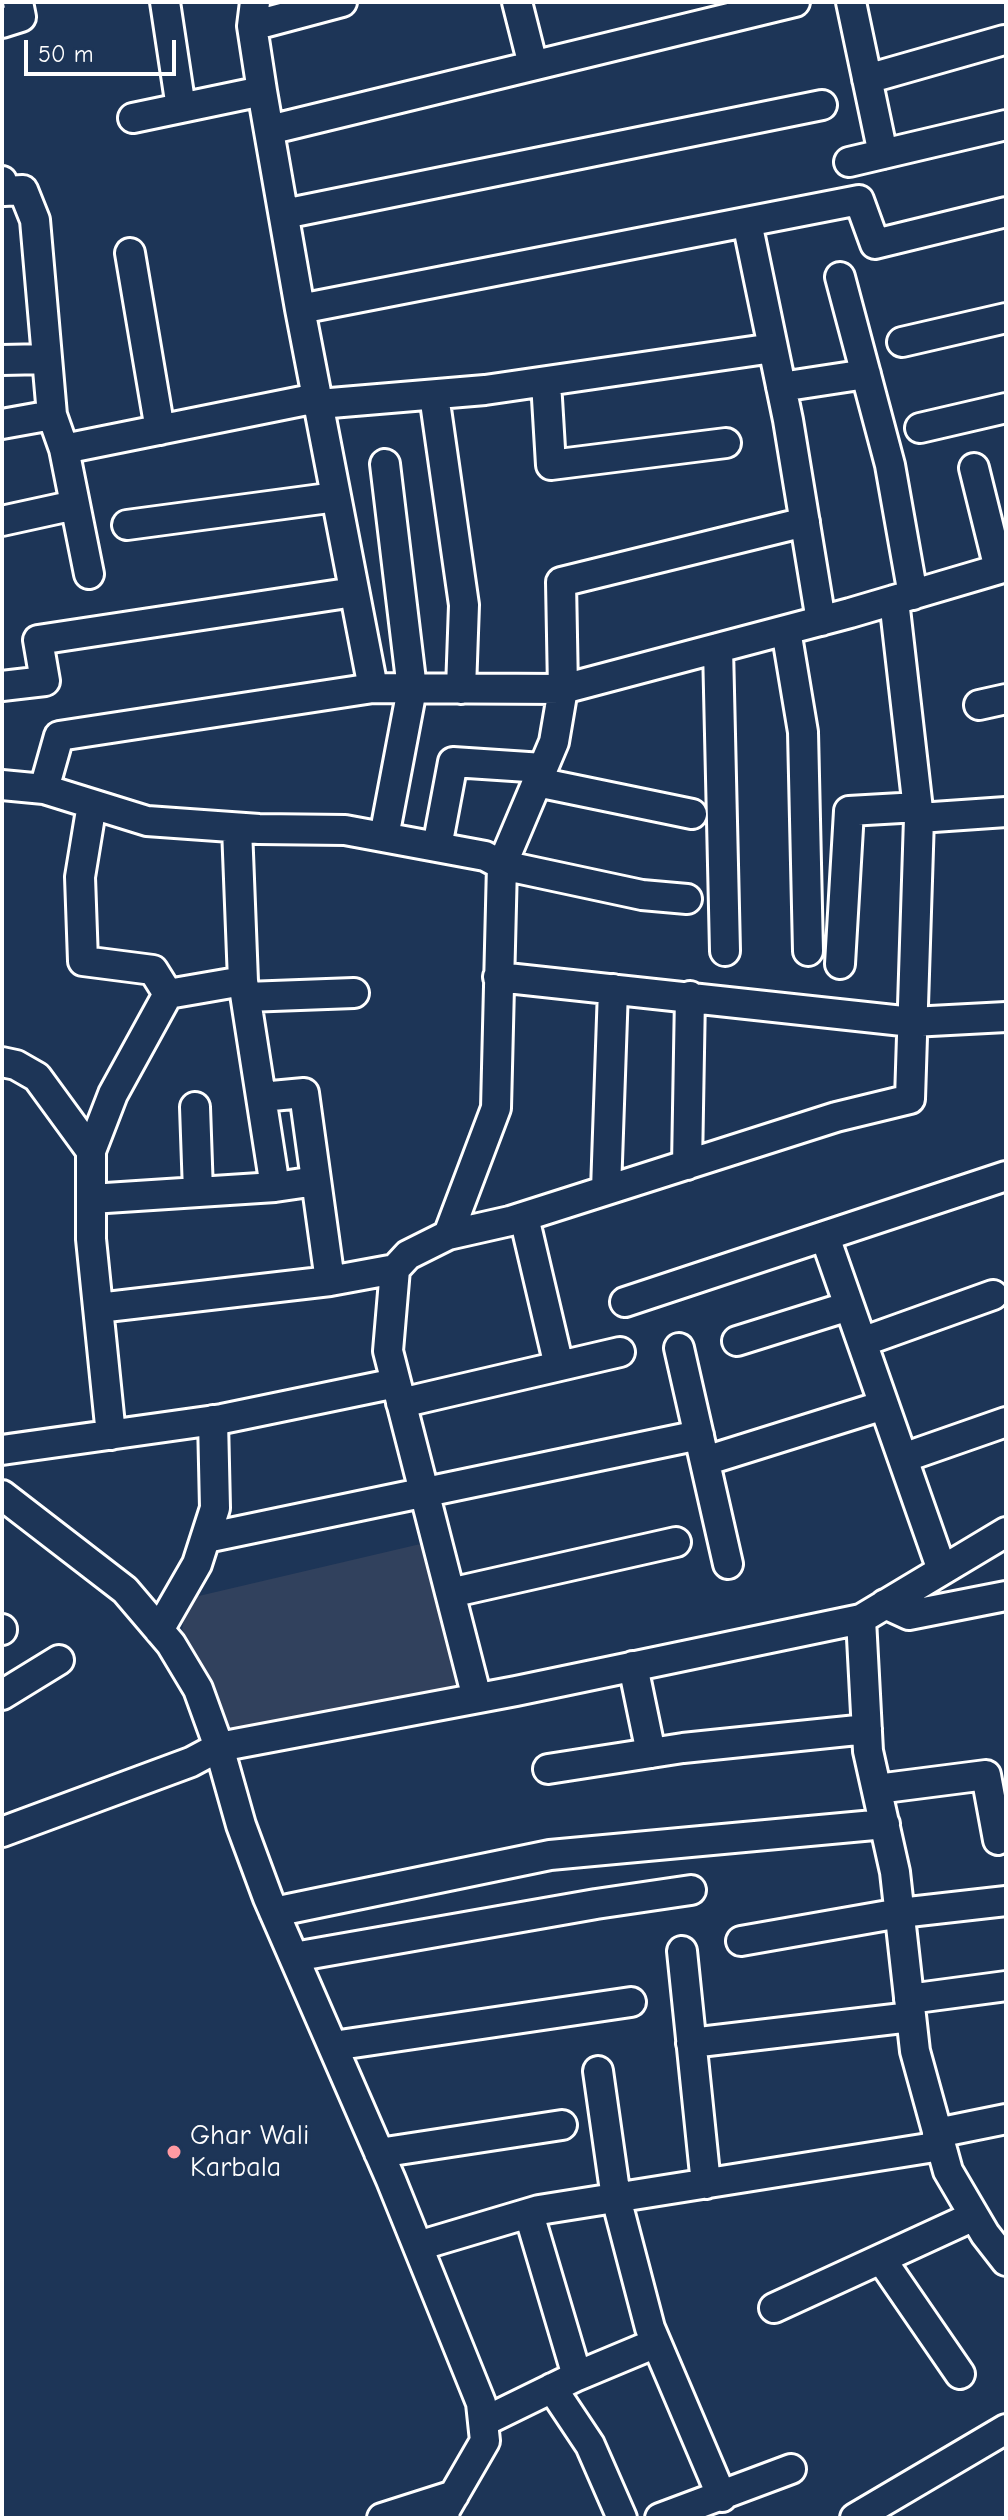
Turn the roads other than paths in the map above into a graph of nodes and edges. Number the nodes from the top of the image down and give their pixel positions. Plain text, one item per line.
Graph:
1 (165, 2) edge
2 (342, 2) edge
3 (517, 2) edge
4 (795, 2) edge
5 (851, 2) edge
6 (253, 14) edge
7 (1004, 40) edge
8 (533, 65) junction
9 (867, 79) junction
10 (262, 91) junction
11 (822, 105) dead end
12 (181, 108) junction
13 (133, 118) dead end
14 (1006, 125) edge
15 (269, 130) junction
16 (883, 154) junction
17 (849, 162) dead end
18 (2, 181) edge
19 (1006, 212) edge
20 (284, 214) junction
21 (747, 222) junction
22 (130, 253) dead end
23 (840, 277) dead end
24 (300, 309) junction
25 (1006, 318) edge
26 (902, 342) dead end
27 (773, 348) junction
28 (47, 359) junction
29 (2, 360) edge
30 (866, 374) junction
31 (546, 382) junction
32 (781, 387) junction
33 (434, 395) junction
34 (318, 401) junction
35 (1006, 408) edge
36 (52, 415) junction
37 (2, 424) edge
38 (920, 428) dead end
39 (160, 430) junction
40 (726, 443) dead end
41 (64, 449) junction
42 (385, 464) dead end
43 (974, 468) dead end
44 (336, 497) junction
45 (75, 505) junction
46 (2, 521) edge
47 (805, 522) junction
48 (127, 525) dead end
49 (1002, 568) edge
50 (89, 574) dead end
51 (354, 592) junction
52 (904, 597) junction
53 (821, 621) junction
54 (786, 630) junction
55 (718, 648) junction
56 (2, 686) edge
57 (373, 688) junction
58 (412, 689) junction
59 (461, 689) junction
60 (563, 689) junction
61 (540, 775) junction
62 (2, 785) edge
63 (44, 789) junction
64 (92, 804) junction
65 (918, 812) junction
66 (1006, 812) edge
67 (692, 814) dead end
68 (237, 828) junction
69 (384, 837) junction
70 (437, 847) junction
71 (502, 865) junction
72 (687, 899) dead end
73 (725, 951) dead end
74 (808, 951) dead end
75 (840, 964) dead end
76 (498, 977) junction
77 (244, 989) junction
78 (613, 989) junction
79 (354, 993) dead end
80 (168, 994) junction
81 (690, 996) junction
82 (1006, 1017) edge
83 (912, 1022) junction
84 (2, 1062) edge
85 (261, 1097) junction
86 (195, 1107) dead end
87 (91, 1151) junction
88 (687, 1165) junction
89 (1006, 1176) edge
90 (316, 1181) junction
91 (275, 1187) junction
92 (606, 1190) junction
93 (198, 1192) junction
94 (91, 1199) junction
95 (524, 1217) junction
96 (448, 1235) junction
97 (825, 1237) junction
98 (395, 1269) junction
99 (330, 1281) junction
100 (993, 1295) dead end
101 (625, 1302) dead end
102 (849, 1306) junction
103 (98, 1308) junction
104 (737, 1341) dead end
105 (862, 1342) junction
106 (679, 1348) dead end
107 (620, 1352) dead end
108 (559, 1366) junction
109 (398, 1393) junction
110 (884, 1405) junction
111 (213, 1420) junction
112 (1006, 1422) edge
113 (111, 1435) junction
114 (702, 1448) junction
115 (2, 1450) edge
116 (903, 1458) junction
117 (424, 1494) junction
118 (2, 1495) edge
119 (1006, 1532) edge
120 (206, 1538) junction
121 (676, 1542) dead end
122 (728, 1564) dead end
123 (942, 1570) junction
124 (450, 1593) junction
125 (1006, 1596) edge
126 (873, 1612) junction
127 (159, 1630) junction
128 (59, 1660) dead end
129 (633, 1666) junction
130 (2, 1695) edge
131 (477, 1698) junction
132 (867, 1729) junction
133 (219, 1747) junction
134 (651, 1753) junction
135 (548, 1769) dead end
136 (877, 1789) junction
137 (885, 1824) junction
138 (2, 1832) edge
139 (998, 1840) dead end
140 (691, 1890) dead end
141 (1006, 1901) edge
142 (274, 1912) junction
143 (900, 1913) junction
144 (741, 1941) dead end
145 (682, 1951) dead end
146 (294, 1957) junction
147 (1006, 1986) edge
148 (631, 2002) dead end
149 (910, 2008) junction
150 (691, 2043) junction
151 (333, 2046) junction
152 (598, 2071) dead end
153 (1006, 2119) edge
154 (562, 2125) dead end
155 (939, 2140) junction
156 (379, 2153) junction
157 (706, 2184) junction
158 (616, 2198) junction
159 (529, 2214) junction
160 (974, 2216) junction
161 (418, 2246) junction
162 (881, 2259) junction
163 (1006, 2261) edge
164 (774, 2308) dead end
165 (656, 2343) junction
166 (960, 2374) dead end
167 (565, 2382) junction
168 (483, 2422) junction
169 (1006, 2429) edge
170 (791, 2469) dead end
171 (722, 2497) junction
172 (449, 2507) edge
173 (868, 2515) edge
174 (382, 2518) edge
175 (622, 2518) edge
176 (660, 2518) edge

1 - 12 street
2 - 6 street
3 - 8 street
4 - 8 street
5 - 9 street
6 - 10 street
7 - 9 street
8 - 15 street
9 - 16 street
10 - 12 street
10 - 15 street
11 - 20 street
12 - 13 street
14 - 16 street
15 - 20 street
16 - 17 street
18 - 28 street
19 - 21 street
20 - 24 street
21 - 24 street
21 - 27 street
22 - 39 street
23 - 30 street
24 - 34 street
25 - 26 street
27 - 31 street
27 - 32 street
28 - 29 street
28 - 36 street
30 - 32 street
30 - 52 street
31 - 33 street
31 - 40 street
32 - 47 street
33 - 34 street
33 - 59 street
34 - 39 street
34 - 44 street
35 - 38 street
36 - 37 street
36 - 41 street
39 - 41 street
41 - 45 street
42 - 58 street
43 - 49 street
44 - 48 street
44 - 51 street
45 - 46 street
45 - 50 street
47 - 53 street
47 - 60 street
49 - 52 street
51 - 56 street
51 - 57 street
52 - 53 street
52 - 65 street
53 - 54 street
54 - 55 street
54 - 74 street
55 - 60 street
55 - 73 street
57 - 58 street
57 - 63 street
58 - 59 street
58 - 69 street
59 - 60 street
60 - 61 street
61 - 67 street
61 - 70 street
61 - 71 street
62 - 63 street
63 - 64 street
64 - 68 street
64 - 80 street
65 - 66 street
65 - 75 street
65 - 83 street
68 - 69 street
68 - 77 street
69 - 70 street
70 - 71 street
71 - 72 street
71 - 76 street
76 - 78 street
76 - 96 street
77 - 79 street
77 - 80 street
77 - 85 street
78 - 81 street
78 - 92 street
80 - 87 street
81 - 83 street
81 - 88 street
82 - 83 street
83 - 88 street
84 - 87 street
85 - 90 street
85 - 91 street
86 - 93 street
87 - 94 street
88 - 92 street
89 - 97 street
90 - 91 street
90 - 99 street
91 - 93 street
92 - 95 street
93 - 94 street
94 - 103 street
95 - 96 street
95 - 108 street
96 - 98 street
97 - 101 street
97 - 102 street
98 - 99 street
98 - 109 street
99 - 103 street
100 - 105 street
102 - 104 street
102 - 105 street
103 - 113 street
105 - 110 street
106 - 114 street
107 - 108 street
108 - 109 street
109 - 111 street
109 - 117 street
110 - 114 street
110 - 116 street
111 - 113 street
111 - 120 street
112 - 116 street
113 - 115 street
114 - 117 street
114 - 122 street
116 - 123 street
117 - 120 street
117 - 124 street
118 - 127 street
119 - 123 street
120 - 127 street
121 - 124 street
123 - 126 street
124 - 131 street
125 - 126 street
126 - 129 street
126 - 132 street
127 - 133 street
128 - 130 street
129 - 131 street
129 - 134 street
131 - 133 street
132 - 134 street
132 - 136 street
133 - 138 street
133 - 142 street
134 - 135 street
136 - 137 street
136 - 139 street
137 - 142 street
137 - 143 street
140 - 146 street
141 - 143 street
142 - 146 street
143 - 144 street
143 - 149 street
145 - 150 street
146 - 151 street
147 - 149 street
148 - 151 street
149 - 150 street
149 - 155 street
150 - 157 street
151 - 156 street
152 - 158 street
153 - 155 street
154 - 156 street
155 - 157 street
155 - 160 street
156 - 161 street
157 - 158 street
158 - 159 street
158 - 165 street
159 - 161 street
159 - 167 street
160 - 162 street
160 - 163 street
161 - 168 street
162 - 164 street
162 - 166 street
165 - 167 street
165 - 171 street
167 - 168 street
167 - 175 street
168 - 172 street
169 - 173 street
170 - 171 street
171 - 176 street
172 - 174 street

